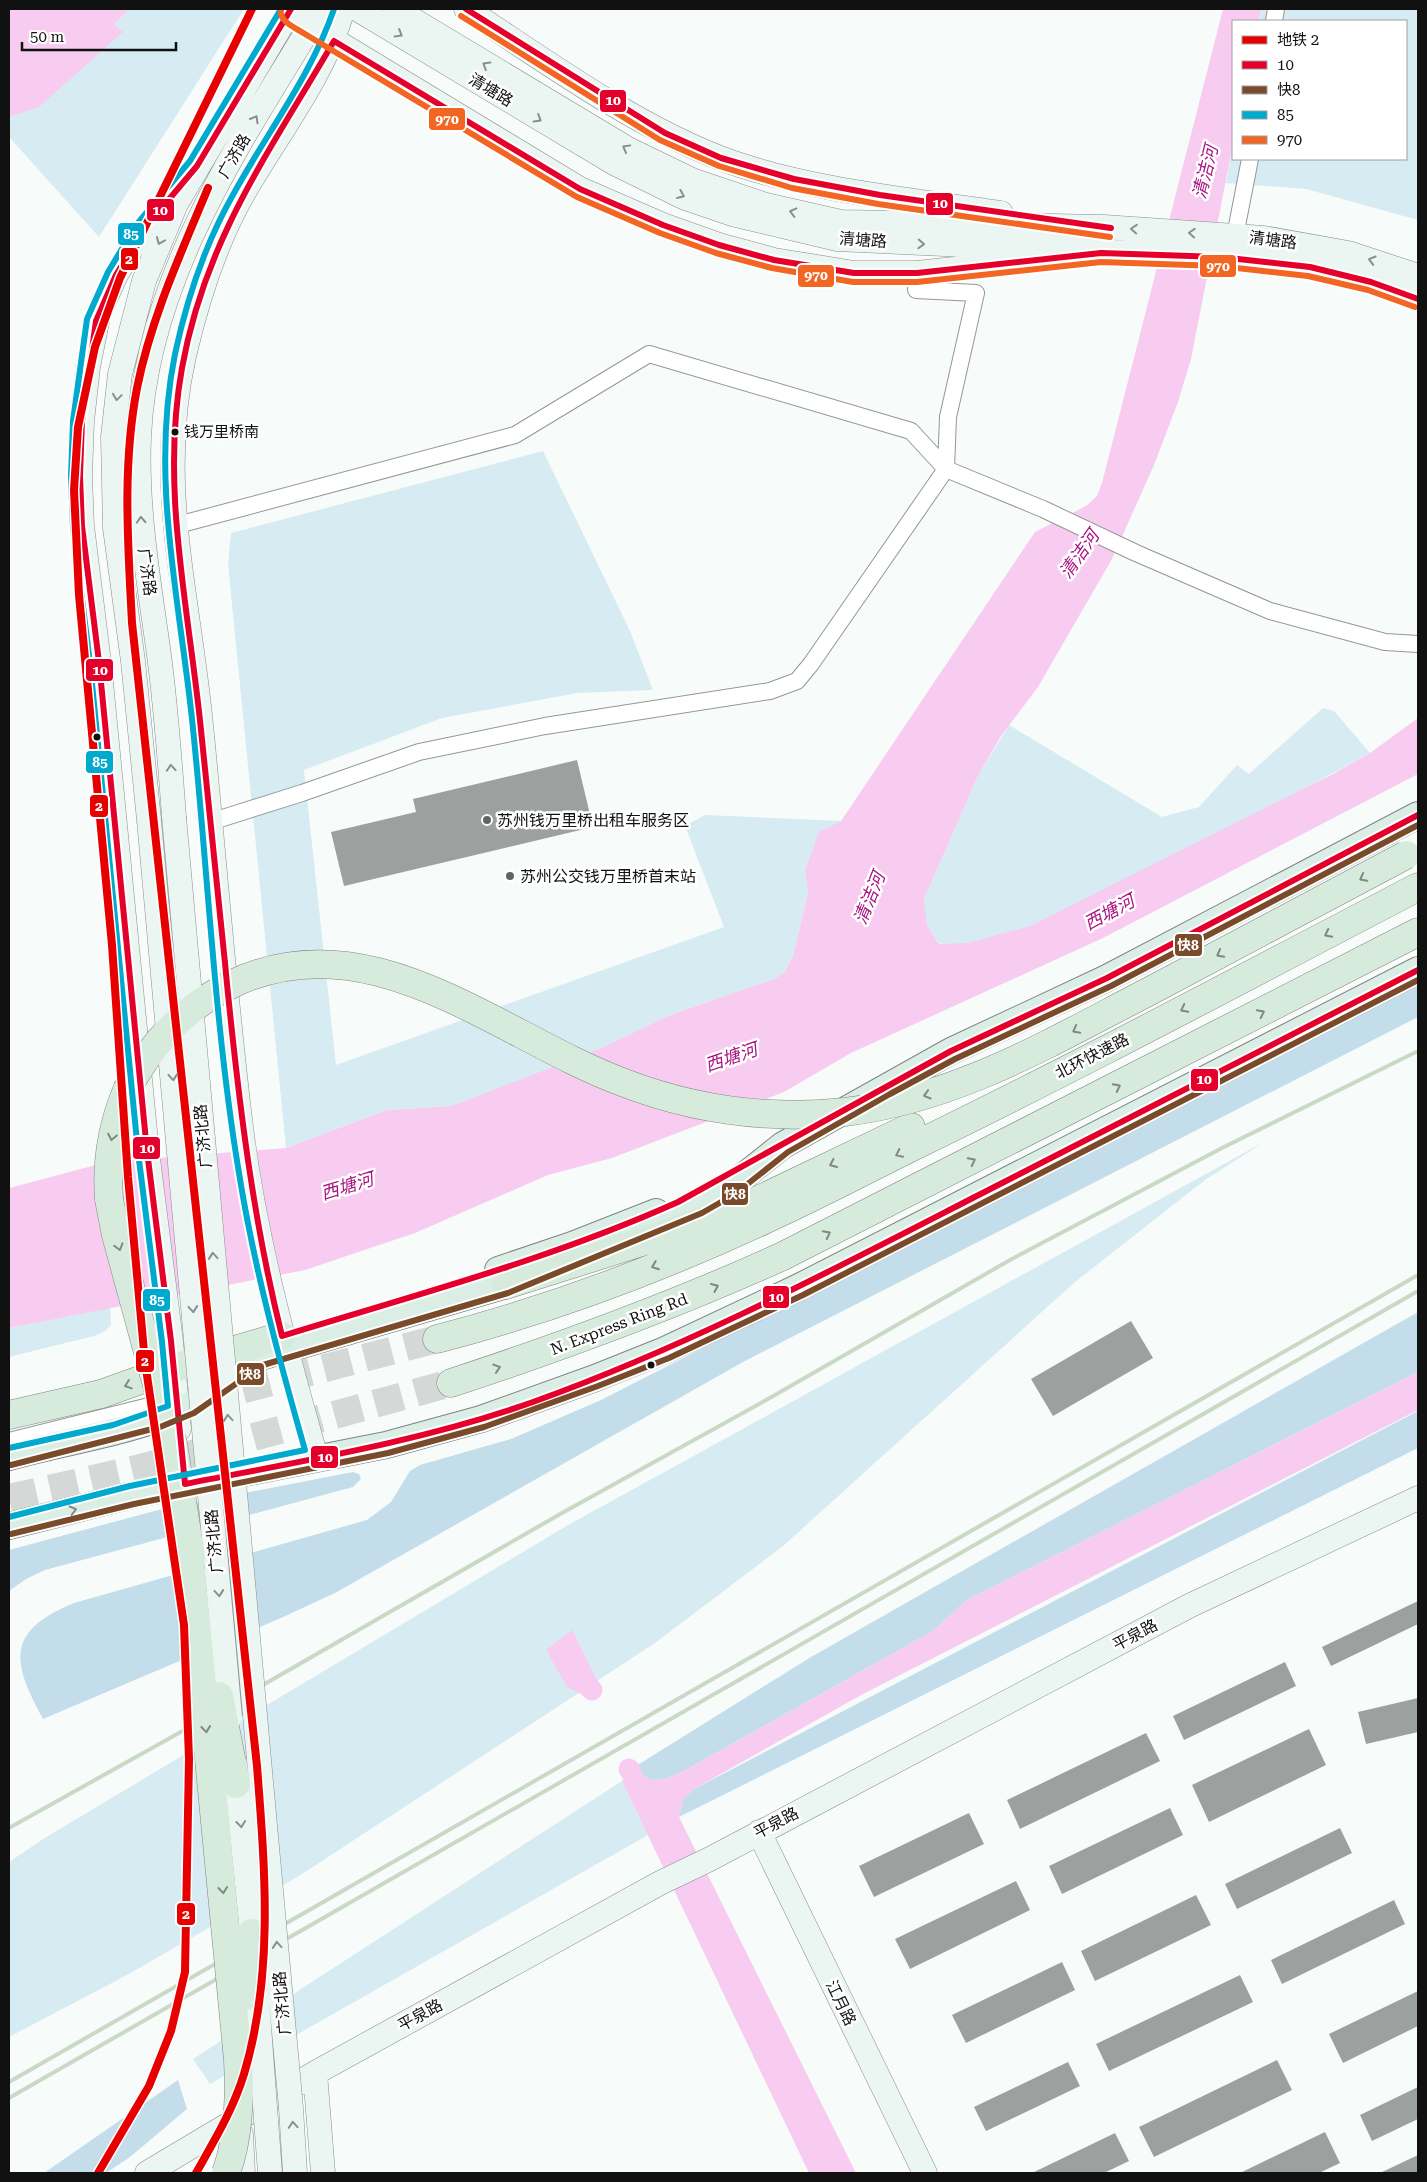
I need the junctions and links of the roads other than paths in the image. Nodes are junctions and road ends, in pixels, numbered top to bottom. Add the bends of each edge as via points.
1 (343, 9) edge
2 (357, 9) edge
3 (395, 9) edge
4 (466, 9) edge
5 (290, 11) edge
6 (316, 18) edge
7 (334, 41) junction
8 (1250, 160) edge
9 (197, 166) junction
10 (1104, 227) junction
11 (839, 231) junction
12 (1225, 243) junction
13 (1101, 253) junction
14 (917, 273) junction
15 (1418, 276) edge
16 (1418, 299) edge
17 (946, 469) junction
18 (174, 526) junction
19 (1418, 644) edge
20 (1418, 815) edge
21 (174, 817) joint
22 (149, 820) joint
23 (210, 822) junction
24 (1412, 852) edge
25 (1418, 887) edge
26 (1418, 932) edge
27 (1418, 970) edge
28 (1088, 1059) junction
29 (783, 1145) junction
30 (506, 1285) junction
31 (437, 1339) tunnel mouth
32 (284, 1343) junction
33 (174, 1368) junction
34 (451, 1383) tunnel mouth
35 (177, 1405) junction
36 (9, 1415) edge
37 (9, 1441) edge
38 (9, 1457) edge
39 (316, 1457) junction
40 (185, 1484) junction
41 (1418, 1498) edge
42 (9, 1526) edge
43 (188, 1541) junction
44 (236, 1784) junction
45 (759, 1832) junction
46 (252, 1932) junction
47 (238, 2060) junction
48 (315, 2073) junction
49 (239, 2118) junction
50 (147, 2173) edge
51 (226, 2173) edge
52 (242, 2173) edge
53 (270, 2173) edge
54 (295, 2173) edge
55 (322, 2173) edge
56 (925, 2173) edge

1 - 7 main road, 广济路
2 -> 11 main road, 清塘路 via 642,178 732,214
11 -> 3 main road, 清塘路 via 669,171 571,117
4 - 10 main road via 665,133 721,158 785,177 880,195
5 - 6 main road
5 - 9 main road, 广济路
6 - 7 main road
21 -> 6 main road, 广济路 via 164,696 141,526 139,438 146,378 161,314 183,252 220,178
7 - 14 main road via 580,189 654,222 719,245 813,268 854,273
7 - 18 main road, 广济路 via 236,207 199,300 184,358 174,417 171,457
8 - 12 street
9 -> 22 main road, 广济路 via 159,242 138,300 120,374 113,437 115,528 133,660
9 - 33 main road, 广济路 via 144,229 108,291 94,333 82,421 80,476 82,526 99,662 147,1151
10 - 11 main road, 清塘路
12 -> 10 main road, 清塘路 via 1163,231
11 -> 13 main road, 清塘路
12 - 13 main road, 清塘路 via 1158,255
15 -> 12 main road, 清塘路 via 1321,247
12 - 16 main road, 清塘路 via 1277,261 1371,282
13 - 14 main road
14 - 17 street via 916,290 976,293 948,417
17 - 18 street via 911,431 648,354 515,435
17 - 19 street via 1270,611 1385,642
17 - 23 street via 797,681 770,691 545,726 419,752
18 - 23 main road, 广济路 via 194,664
20 - 29 main road via 1107,978 951,1051
54 -> 21 main road, 广济北路, bridge via 276,1930
22 -> 44 main road, 广济北路, bridge
23 - 32 main road, 广济路 via 242,1129 271,1294
24 -> 43 highway, bridge via 1044,1046 992,1070 921,1097 850,1111 757,1114 670,1099 595,1072 444,996 366,968 318,963 289,966 246,978 219,990 182,1017 143,1062 121,1104 108,1163 114,1226 170,1430
25 -> 28 highway, 北环快速路
34 -> 26 highway, N. Express Ring Rd via 615,1327 783,1256
27 - 39 main road via 799,1287 665,1350 481,1419 386,1445
28 -> 30 highway via 926,1120 754,1202
28 -> 31 highway via 773,1216 685,1255 519,1316
29 - 30 main road via 730,1187 699,1205
29 - 32 main road via 678,1202 630,1223
30 - 32 main road
32 - 33 highway
32 - 35 main road via 248,1364 220,1386
32 - 39 main road, 广济路
33 - 35 main road, 广济路
33 -> 36 highway via 101,1394
35 - 37 street
35 - 38 main road via 115,1433
35 - 40 main road, 广济路
39 - 40 main road
42 -> 40 main road
41 - 45 main road, 平泉路 via 1189,1606
43 - 44 highway, bridge
43 -> 47 highway, bridge
44 -> 46 main road, 广济北路, bridge
45 - 48 main road, 平泉路
45 - 56 main road, 江月路
46 - 47 highway, bridge
46 - 53 main road, 广济北路, bridge
47 - 51 highway, bridge via 237,2123
48 - 49 main road, 平泉路
48 - 55 main road
49 - 50 main road, 平泉路
49 - 52 main road

